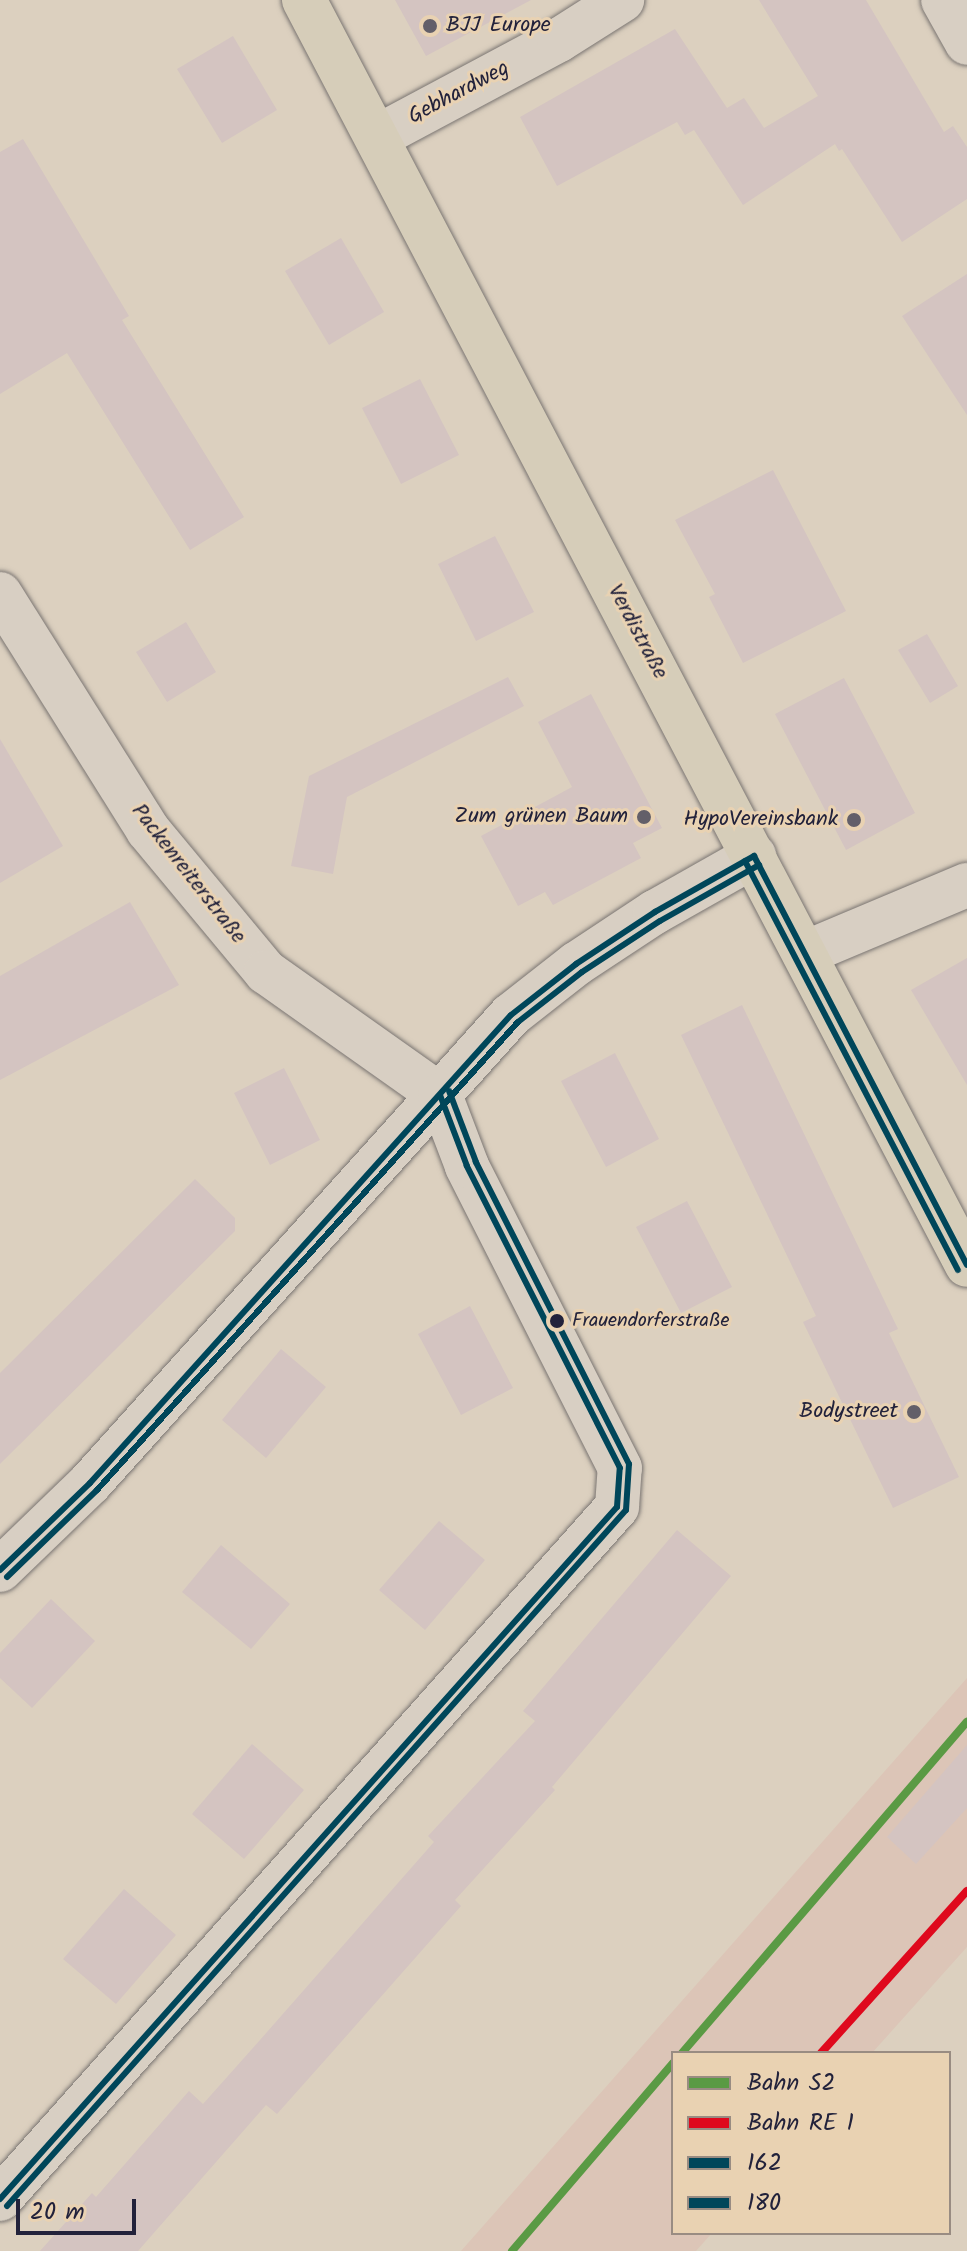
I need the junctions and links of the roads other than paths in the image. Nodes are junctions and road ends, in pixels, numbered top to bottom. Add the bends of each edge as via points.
1 (304, 0) edge
2 (622, 0) edge
3 (943, 0) edge
4 (967, 43) edge
5 (377, 137) junction
6 (0, 594) edge
7 (754, 856) junction
8 (967, 885) edge
9 (805, 953) junction
10 (440, 1095) junction
11 (967, 1265) edge
12 (0, 1570) edge
13 (0, 2199) edge

1 - 5 main road, Verdistraße
2 - 5 street, Gebhardweg via 559,40
3 - 4 street
5 - 7 main road, Verdistraße
6 - 10 street, Packenreiterstraße via 148,830 266,972
7 - 9 main road, Verdistraße
7 - 10 street via 576,964 511,1015
8 - 9 street
9 - 11 main road, Verdistraße
10 - 12 street via 90,1483
10 - 13 street via 467,1166 620,1468 617,1507

